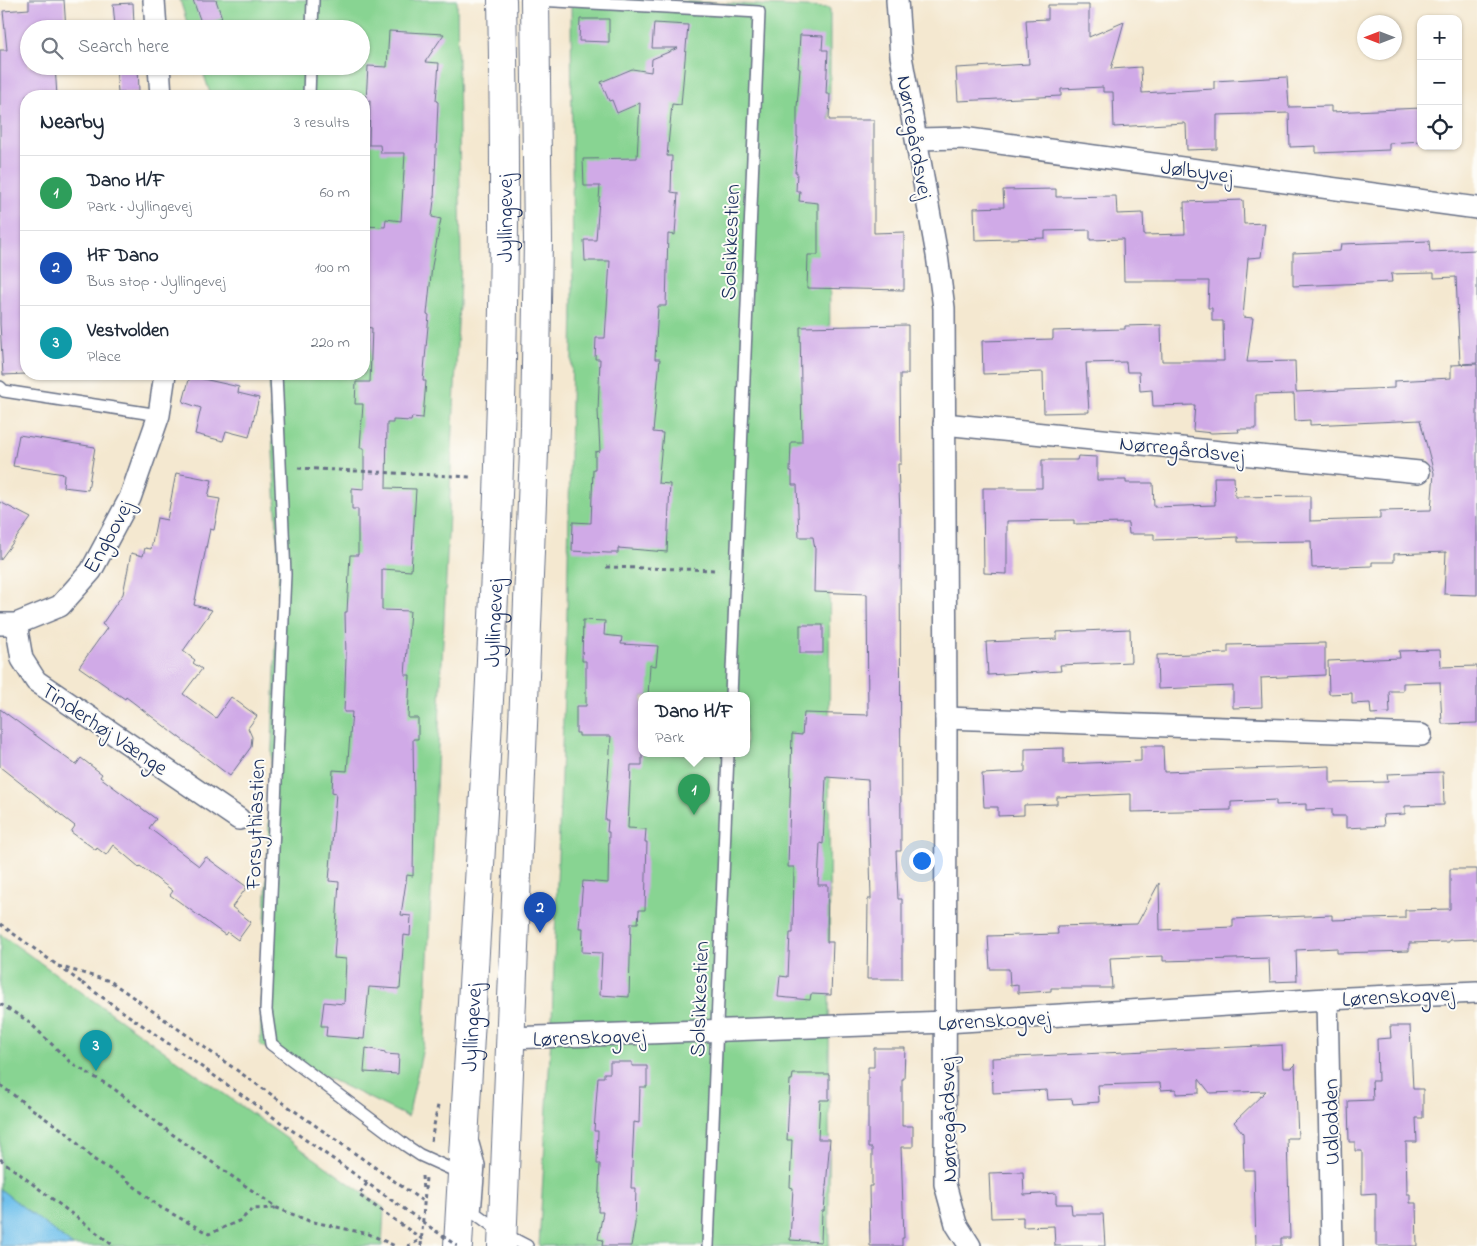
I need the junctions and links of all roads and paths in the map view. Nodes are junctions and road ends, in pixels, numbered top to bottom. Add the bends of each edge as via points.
1 (154, 0) edge
2 (313, 0) edge
3 (502, 0) edge
4 (536, 0) edge
5 (897, 0) edge
6 (155, 20) edge
7 (312, 20) edge
8 (160, 75) edge
9 (310, 75) edge
10 (161, 90) edge
11 (309, 90) edge
12 (917, 139) junction
13 (1477, 208) edge
14 (164, 380) edge
15 (276, 380) edge
16 (0, 388) edge
17 (159, 415) junction
18 (944, 424) junction
19 (280, 467) junction
20 (1419, 472) dead end
21 (498, 479) junction
22 (606, 566) dead end
23 (736, 570) junction
24 (8, 624) edge
25 (730, 692) edge
26 (946, 718) junction
27 (1421, 735) dead end
28 (728, 757) edge
29 (239, 819) dead end
30 (0, 924) edge
31 (58, 966) junction
32 (1477, 992) edge
33 (1327, 998) junction
34 (0, 1004) edge
35 (946, 1022) junction
36 (717, 1031) junction
37 (510, 1038) junction
38 (0, 1085) edge
39 (465, 1114) junction
40 (0, 1159) edge
41 (462, 1174) junction
42 (367, 1183) junction
43 (277, 1208) junction
44 (422, 1239) junction
45 (502, 1240) edge
46 (114, 1246) edge
47 (395, 1246) edge
48 (408, 1246) edge
49 (421, 1246) edge
50 (458, 1246) edge
51 (527, 1246) edge
52 (708, 1246) edge
53 (970, 1246) edge
54 (1332, 1246) edge

1 - 6 street
2 - 7 lane
3 - 21 street, Jyllingevej via 503,306
4 - 23 lane, Solsikkestien via 759,12
4 - 37 street, Jyllingevej via 538,240 535,427
5 - 12 street, Nørregårdsvej via 901,56
8 - 10 street
9 - 11 lane
12 - 13 street, Jølbyvej via 962,138
12 - 18 street, Nørregårdsvej via 944,308
14 - 17 street, Engbovej
15 - 19 lane, Forsythiastien
16 - 17 lane
17 - 24 street, Engbovej via 130,498 91,571 60,606
18 - 20 street, Nørregårdsvej
18 - 26 street, Nørregårdsvej
19 - 21 path
19 - 41 lane, Forsythiastien via 285,574 266,1010 271,1044 405,1145
21 - 39 street, Jyllingevej
22 - 23 path
23 - 25 lane, Solsikkestien
24 - 29 street, Tinderhøj Vænge via 22,659 36,681
26 - 27 street
26 - 35 street, Nørregårdsvej
28 - 36 lane, Solsikkestien
30 - 31 path
31 - 42 path, bridge
31 - 44 path via 110,981 424,1202
32 - 33 street, Lørenskogvej
33 - 35 street, Lørenskogvej
33 - 54 street, Udlodden
34 - 43 path via 28,1021 72,1063 113,1088
35 - 36 street, Lørenskogvej
35 - 53 street, Nørregårdsvej via 945,1184 956,1224
36 - 37 street, Lørenskogvej
36 - 52 lane, Solsikkestien
37 - 45 street, Jyllingevej
38 - 43 path via 66,1132 93,1159 123,1177 158,1206 209,1234 241,1220 252,1209
39 - 41 street, Jyllingevej
39 - 45 lane via 479,1165 475,1213
40 - 46 path
41 - 50 street, Jyllingevej
42 - 44 path via 359,1196
42 - 50 path, bridge
43 - 47 path via 309,1220 368,1234
44 - 48 path
44 - 49 path
45 - 51 lane

